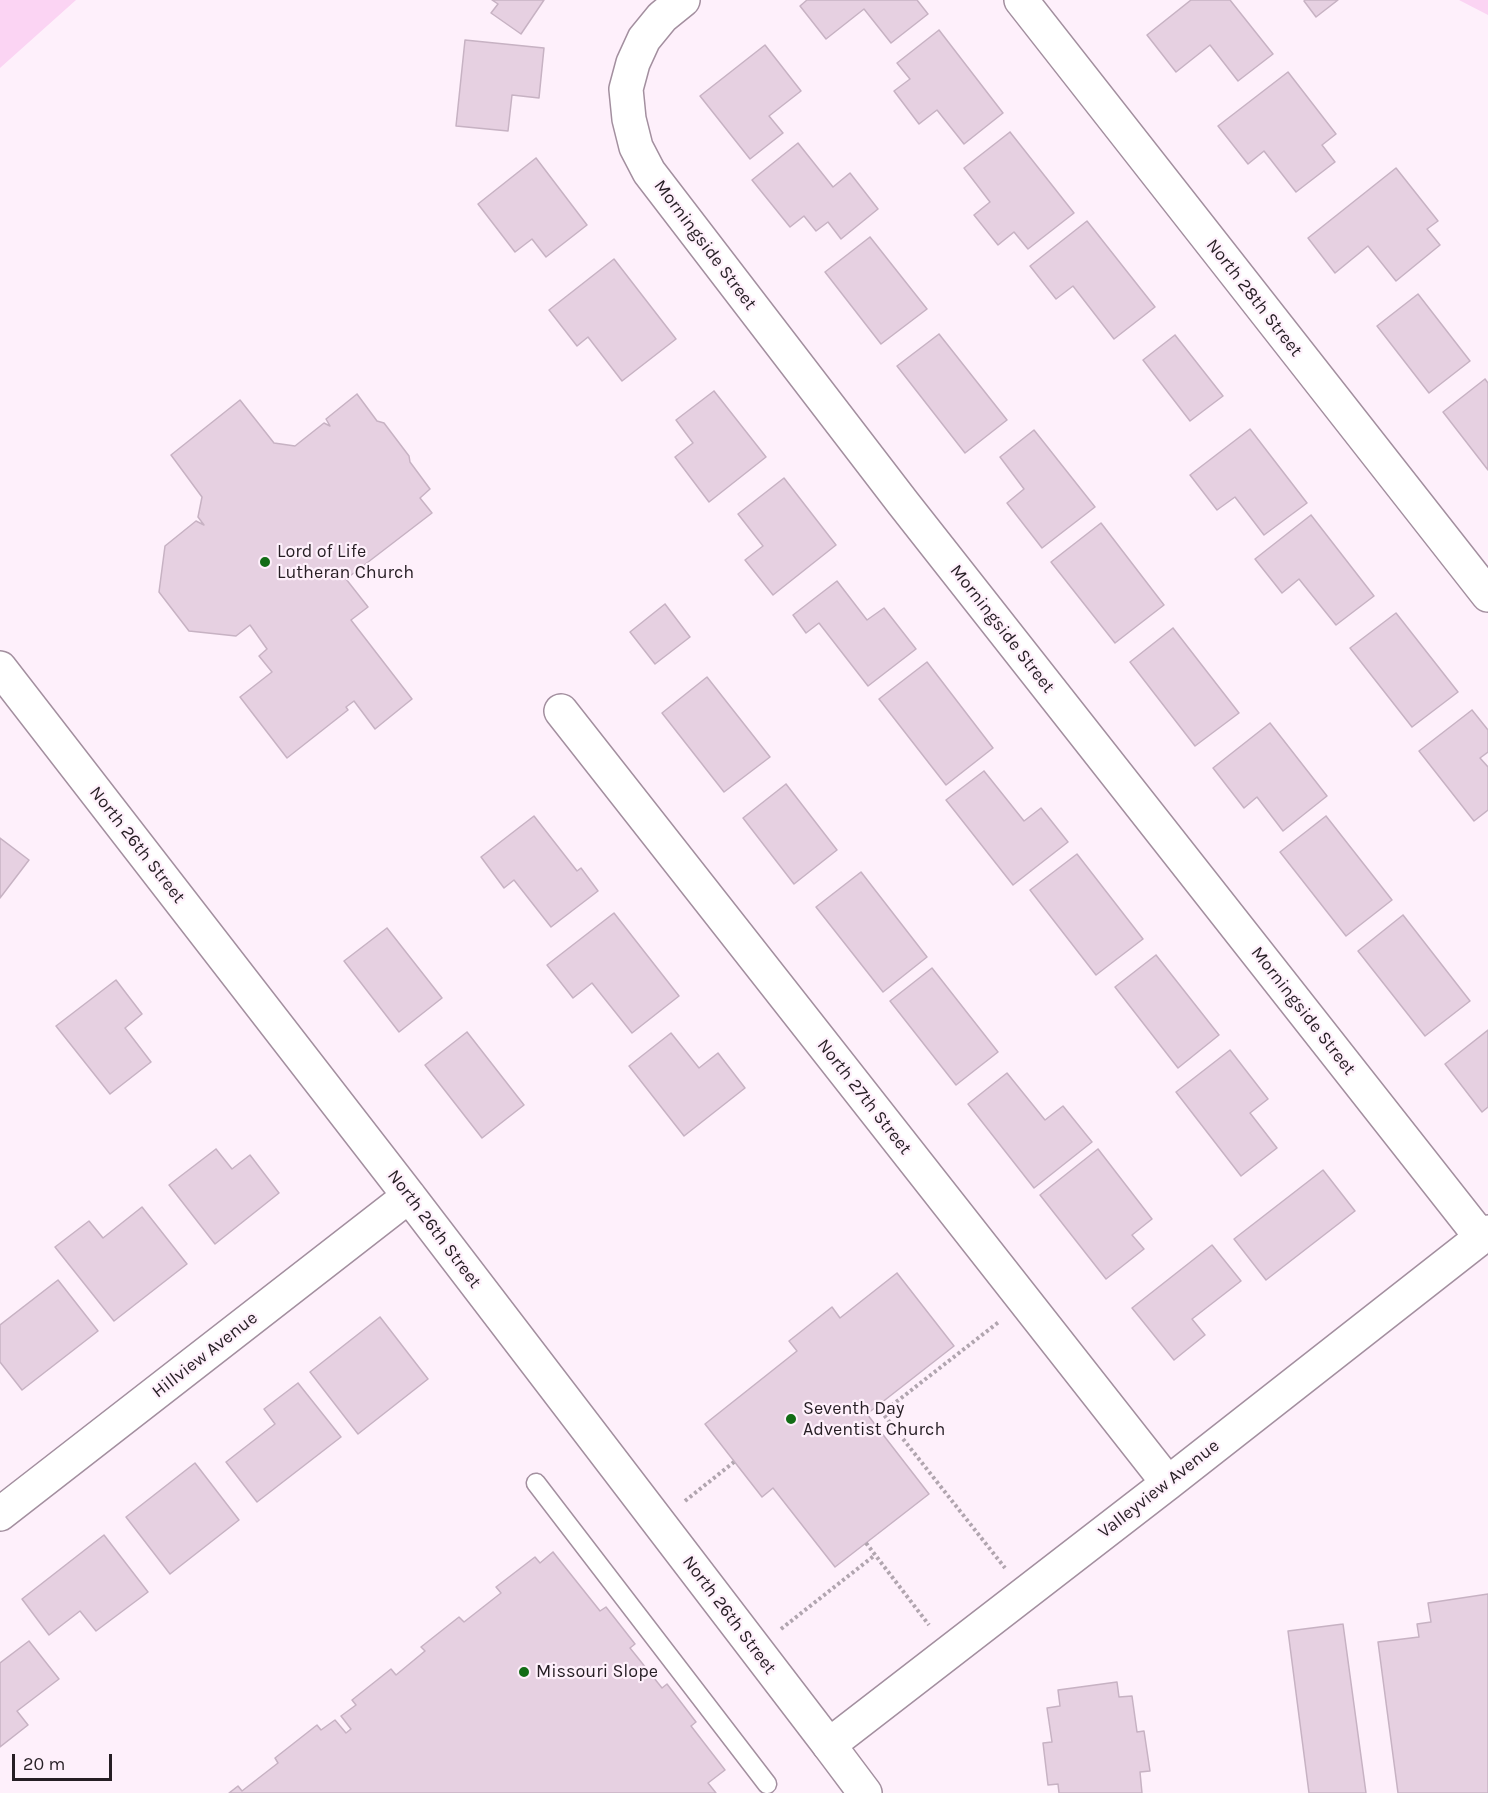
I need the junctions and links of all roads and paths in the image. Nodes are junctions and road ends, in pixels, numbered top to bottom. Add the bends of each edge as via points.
1 (683, 0) edge
2 (1021, 0) edge
3 (1488, 595) edge
4 (0, 668) edge
5 (561, 711) dead end
6 (409, 1196) junction
7 (1485, 1234) edge
8 (1025, 1302) junction
9 (877, 1406) dead end
10 (882, 1413) junction
11 (734, 1462) dead end
12 (536, 1483) dead end
13 (1168, 1483) junction
14 (0, 1514) edge
15 (658, 1522) junction
16 (866, 1543) dead end
17 (875, 1555) junction
18 (1024, 1594) junction
19 (755, 1649) junction
20 (950, 1652) junction
21 (829, 1745) junction
22 (766, 1784) dead end
23 (866, 1793) edge

1 - 7 street, Morningside Street via 662,16 644,39 626,89 628,119 649,172 903,503
2 - 3 street, North 28th Street
4 - 6 street, North 26th Street
5 - 8 street, North 27th Street
6 - 14 street, Hillview Avenue
6 - 15 street, North 26th Street
7 - 13 street, Valleyview Avenue
8 - 10 path
8 - 13 street, North 27th Street
9 - 10 path
10 - 18 path
11 - 15 path
12 - 22 lane
13 - 18 street, Valleyview Avenue
15 - 19 street, North 26th Street
16 - 17 path
17 - 19 path
17 - 20 path
18 - 20 street, Valleyview Avenue
19 - 21 street, North 26th Street
20 - 21 street, Valleyview Avenue
21 - 23 street, North 26th Street

